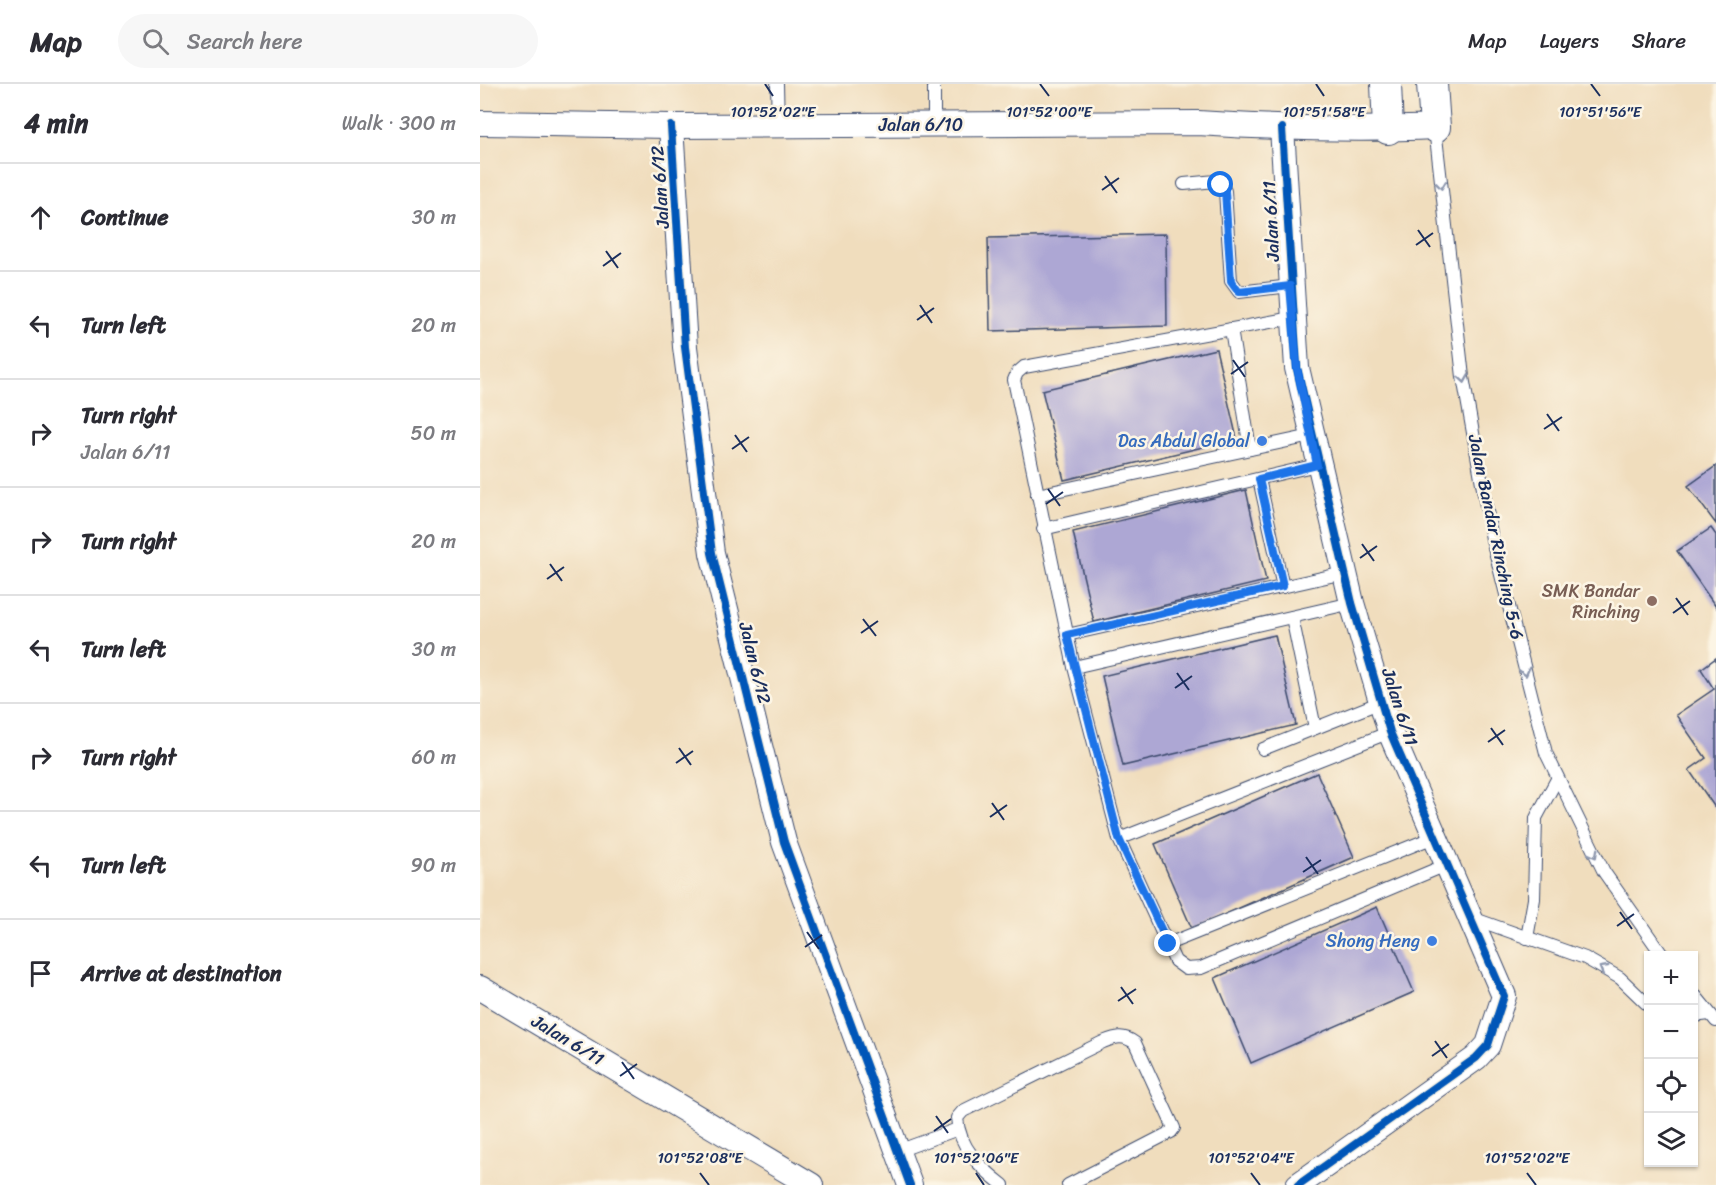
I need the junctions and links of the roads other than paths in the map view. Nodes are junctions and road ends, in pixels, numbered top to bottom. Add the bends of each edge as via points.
1 (777, 84) edge
2 (934, 84) edge
3 (1386, 84) edge
4 (1432, 84) edge
5 (480, 123) edge
6 (778, 125) junction
7 (934, 125) junction
8 (671, 126) junction
9 (1435, 127) junction
10 (1282, 128) junction
11 (1388, 129) junction
12 (1184, 184) dead end
13 (1290, 286) junction
14 (1292, 318) junction
15 (1231, 329) junction
16 (1311, 436) junction
17 (1250, 449) junction
18 (1317, 465) junction
19 (1259, 479) junction
20 (1037, 495) junction
21 (1043, 529) junction
22 (1344, 573) junction
23 (1283, 586) junction
24 (1352, 603) junction
25 (1292, 617) junction
26 (1067, 635) junction
27 (1074, 667) junction
28 (1381, 702) junction
29 (1315, 728) junction
30 (1390, 732) junction
31 (1263, 749) dead end
32 (1557, 779) junction
33 (1434, 837) junction
34 (1119, 839) junction
35 (1446, 865) junction
36 (1472, 918) junction
37 (1527, 938) junction
38 (1168, 944) junction
39 (1659, 951) edge
40 (480, 987) edge
41 (1698, 999) edge
42 (1644, 1001) edge
43 (1712, 1018) edge
44 (958, 1129) junction
45 (898, 1151) junction
46 (811, 1185) edge
47 (910, 1185) edge
48 (1003, 1185) edge
49 (1068, 1185) edge
50 (1298, 1185) edge

1 - 6 lane
2 - 7 lane
3 - 11 street
4 - 9 street, Jalan Bandar Rinching 5-6
5 - 8 street, Jalan 6/10
6 - 7 street, Jalan 6/10
6 - 8 street, Jalan 6/10
7 - 10 street, Jalan 6/10 via 1197,123
8 - 45 street, Jalan 6/12 via 686,347 712,553 784,842
9 - 11 street, Jalan 6/10
9 -> 32 lane, Jalan Bandar Rinching 5-6 via 1463,377 1492,539 1546,753
10 - 11 street, Jalan 6/10
10 - 13 street, Jalan 6/11
12 - 13 lane via 1216,181 1225,191 1234,288 1239,292
13 - 14 street, Jalan 6/11
14 - 15 lane
14 - 16 street, Jalan 6/11 via 1297,368
15 - 17 lane
15 - 20 lane via 1024,367 1014,381
16 - 17 lane
16 - 18 street, Jalan 6/11
17 - 20 lane
18 - 19 lane
18 - 22 street, Jalan 6/11
19 - 21 lane
19 - 23 lane
20 - 21 lane
21 - 26 lane
22 - 23 lane
22 - 24 street, Jalan 6/11
23 - 26 lane
24 - 25 lane
24 - 28 street, Jalan 6/11
25 - 27 lane
25 - 29 lane
26 - 27 lane
27 - 34 lane
28 - 29 lane
28 - 30 street, Jalan 6/11
29 - 31 lane
30 - 33 street, Jalan 6/11
30 - 34 lane
32 - 37 lane via 1536,818 1534,899
32 -> 39 lane, Jalan Bandar Rinching 5-6 via 1604,872
33 - 35 street, Jalan 6/11
33 - 38 lane
34 - 38 lane
35 - 36 street, Jalan 6/11
35 - 38 lane via 1201,968 1186,969 1175,961
36 - 37 lane
36 - 50 street, Jalan 6/11 via 1504,996 1488,1045 1476,1058
42 -> 37 lane via 1620,978 1585,958
40 - 46 street, Jalan 6/11
41 - 43 lane
44 - 45 lane
44 - 48 lane via 975,1160
44 - 49 lane via 957,1118 972,1104 1103,1042 1127,1037 1135,1043 1174,1128
45 - 47 street, Jalan 6/12

